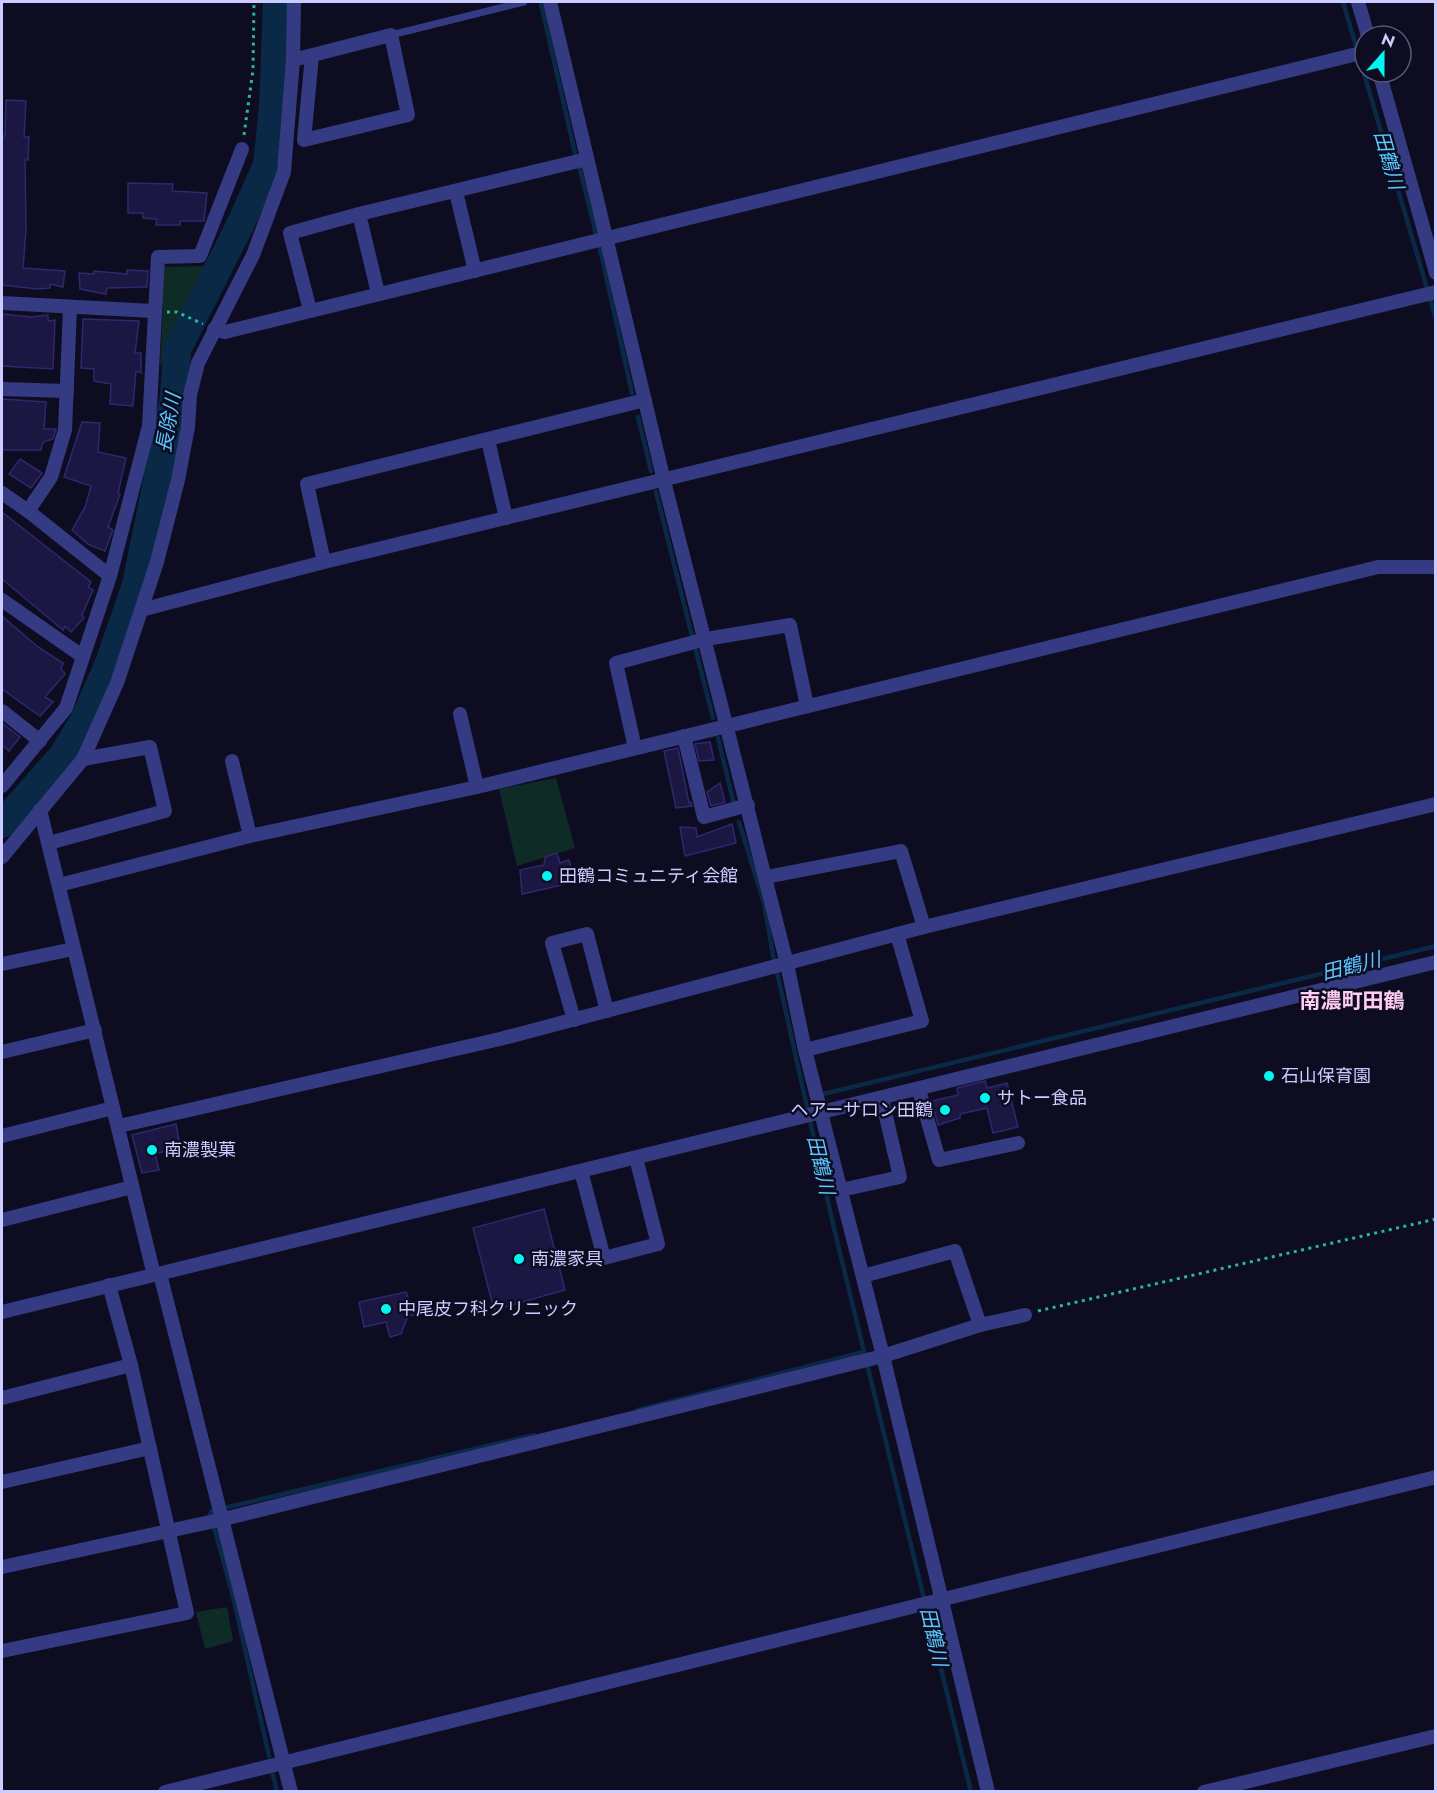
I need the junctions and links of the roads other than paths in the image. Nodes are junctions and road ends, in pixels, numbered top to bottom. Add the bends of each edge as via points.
1 (294, 2) edge
2 (524, 2) edge
3 (550, 2) edge
4 (1358, 2) edge
5 (1364, 24) edge
6 (391, 35) junction
7 (1353, 55) edge
8 (312, 56) junction
9 (293, 60) junction
10 (1381, 84) edge
11 (242, 149) road end
12 (587, 159) junction
13 (456, 192) junction
14 (359, 214) junction
15 (606, 239) junction
16 (475, 271) junction
17 (1436, 273) edge
18 (378, 292) junction
19 (1436, 292) edge
20 (2, 303) edge
21 (70, 308) junction
22 (310, 310) junction
23 (153, 311) junction
24 (211, 328) junction
25 (2, 388) edge
26 (67, 392) junction
27 (645, 400) junction
28 (488, 440) junction
29 (664, 481) junction
30 (2, 493) edge
31 (28, 511) junction
32 (506, 518) junction
33 (324, 562) junction
34 (1436, 567) edge
35 (110, 576) junction
36 (2, 600) edge
37 (141, 610) junction
38 (706, 639) junction
39 (82, 656) junction
40 (807, 706) junction
41 (2, 711) edge
42 (460, 714) dead end
43 (728, 726) junction
44 (684, 736) junction
45 (40, 741) junction
46 (634, 748) junction
47 (83, 759) junction
48 (232, 761) dead end
49 (2, 786) edge
50 (477, 787) junction
51 (1436, 804) edge
52 (748, 806) junction
53 (40, 810) junction
54 (250, 836) junction
55 (48, 843) junction
56 (2, 857) edge
57 (766, 877) junction
58 (60, 885) junction
59 (924, 927) junction
60 (897, 934) junction
61 (73, 949) junction
62 (1436, 962) edge
63 (2, 964) edge
64 (788, 964) junction
65 (607, 1011) junction
66 (574, 1020) junction
67 (95, 1030) junction
68 (805, 1050) junction
69 (2, 1052) edge
70 (919, 1090) junction
71 (882, 1099) junction
72 (113, 1108) junction
73 (820, 1112) junction
74 (119, 1126) junction
75 (2, 1136) edge
76 (1018, 1143) dead end
77 (636, 1158) junction
78 (581, 1171) junction
79 (132, 1187) junction
80 (841, 1190) junction
81 (2, 1220) edge
82 (157, 1274) junction
83 (863, 1276) junction
84 (109, 1285) junction
85 (2, 1312) edge
86 (1025, 1314) road end
87 (980, 1325) junction
88 (880, 1357) junction
89 (131, 1365) junction
90 (2, 1398) edge
91 (150, 1448) junction
92 (1436, 1477) edge
93 (2, 1482) edge
94 (224, 1519) junction
95 (168, 1529) junction
96 (2, 1567) edge
97 (938, 1599) junction
98 (2, 1651) edge
99 (1436, 1736) edge
100 (284, 1763) junction
101 (165, 1791) edge
102 (291, 1791) edge
103 (988, 1791) edge
104 (1204, 1791) edge

1 - 9 street
2 - 6 lane
3 - 12 street
4 - 5 street
6 - 8 street
6 - 8 street via 408,115 304,140
7 - 15 street
8 - 9 street
9 - 24 street via 284,172 253,255
10 - 17 street
11 - 23 street via 200,256 158,257
12 - 13 street
12 - 15 street
13 - 14 street
13 - 16 street
14 - 18 street
14 - 22 street via 290,233
15 - 16 street
15 - 27 street
16 - 18 street
18 - 22 street
19 - 29 street
20 - 21 street
21 - 23 street
21 - 26 street
22 - 24 street via 225,332
23 - 35 street via 149,426
24 - 37 street via 190,395 178,480
25 - 26 street
26 - 31 street via 65,430 51,477
27 - 28 street
27 - 29 street
28 - 32 street
28 - 33 street via 307,484
29 - 32 street
29 - 38 street
30 - 31 street
31 - 35 street
32 - 33 street
33 - 37 street
34 - 40 street via 1378,567
35 - 39 street
36 - 39 street
37 - 47 street via 113,694
38 - 40 street via 790,625
38 - 43 street
38 - 46 street via 616,663
39 - 45 street via 66,708
40 - 43 street
41 - 45 street
42 - 50 street
43 - 44 street
43 - 52 street
44 - 46 street
44 - 52 street via 704,817
45 - 49 street
46 - 50 street
47 - 53 street
47 - 55 street via 150,747 165,811
48 - 54 street
50 - 54 street
51 - 59 street
52 - 57 street
53 - 55 street
53 - 56 street
54 - 58 street
55 - 58 street
57 - 59 street via 901,851
57 - 64 street
58 - 61 street
59 - 60 street
60 - 64 street
60 - 68 street via 922,1021
61 - 63 street
61 - 67 street
62 - 70 street
64 - 65 street
64 - 68 street
65 - 66 street
65 - 66 street via 587,934 552,943
66 - 74 street
67 - 69 street
67 - 72 street
68 - 73 street
70 - 71 street
70 - 76 street via 939,1160
71 - 73 street
71 - 80 street via 900,1177
72 - 74 street
72 - 75 street
73 - 77 street
73 - 80 street
74 - 79 street
77 - 78 street
77 - 78 street via 658,1244 604,1258
78 - 82 street
79 - 81 street
79 - 82 street
80 - 83 street
82 - 84 street
82 - 94 street
83 - 87 street via 956,1251
83 - 88 street
84 - 85 street
84 - 89 street
86 - 87 street
87 - 88 street
88 - 94 street
88 - 97 street
89 - 90 street
89 - 91 street
91 - 93 street
91 - 95 street
92 - 97 street
94 - 95 street
94 - 100 street
95 - 96 street
95 - 98 street via 187,1613
97 - 100 street
97 - 103 street
99 - 104 street
100 - 101 street
100 - 102 street

